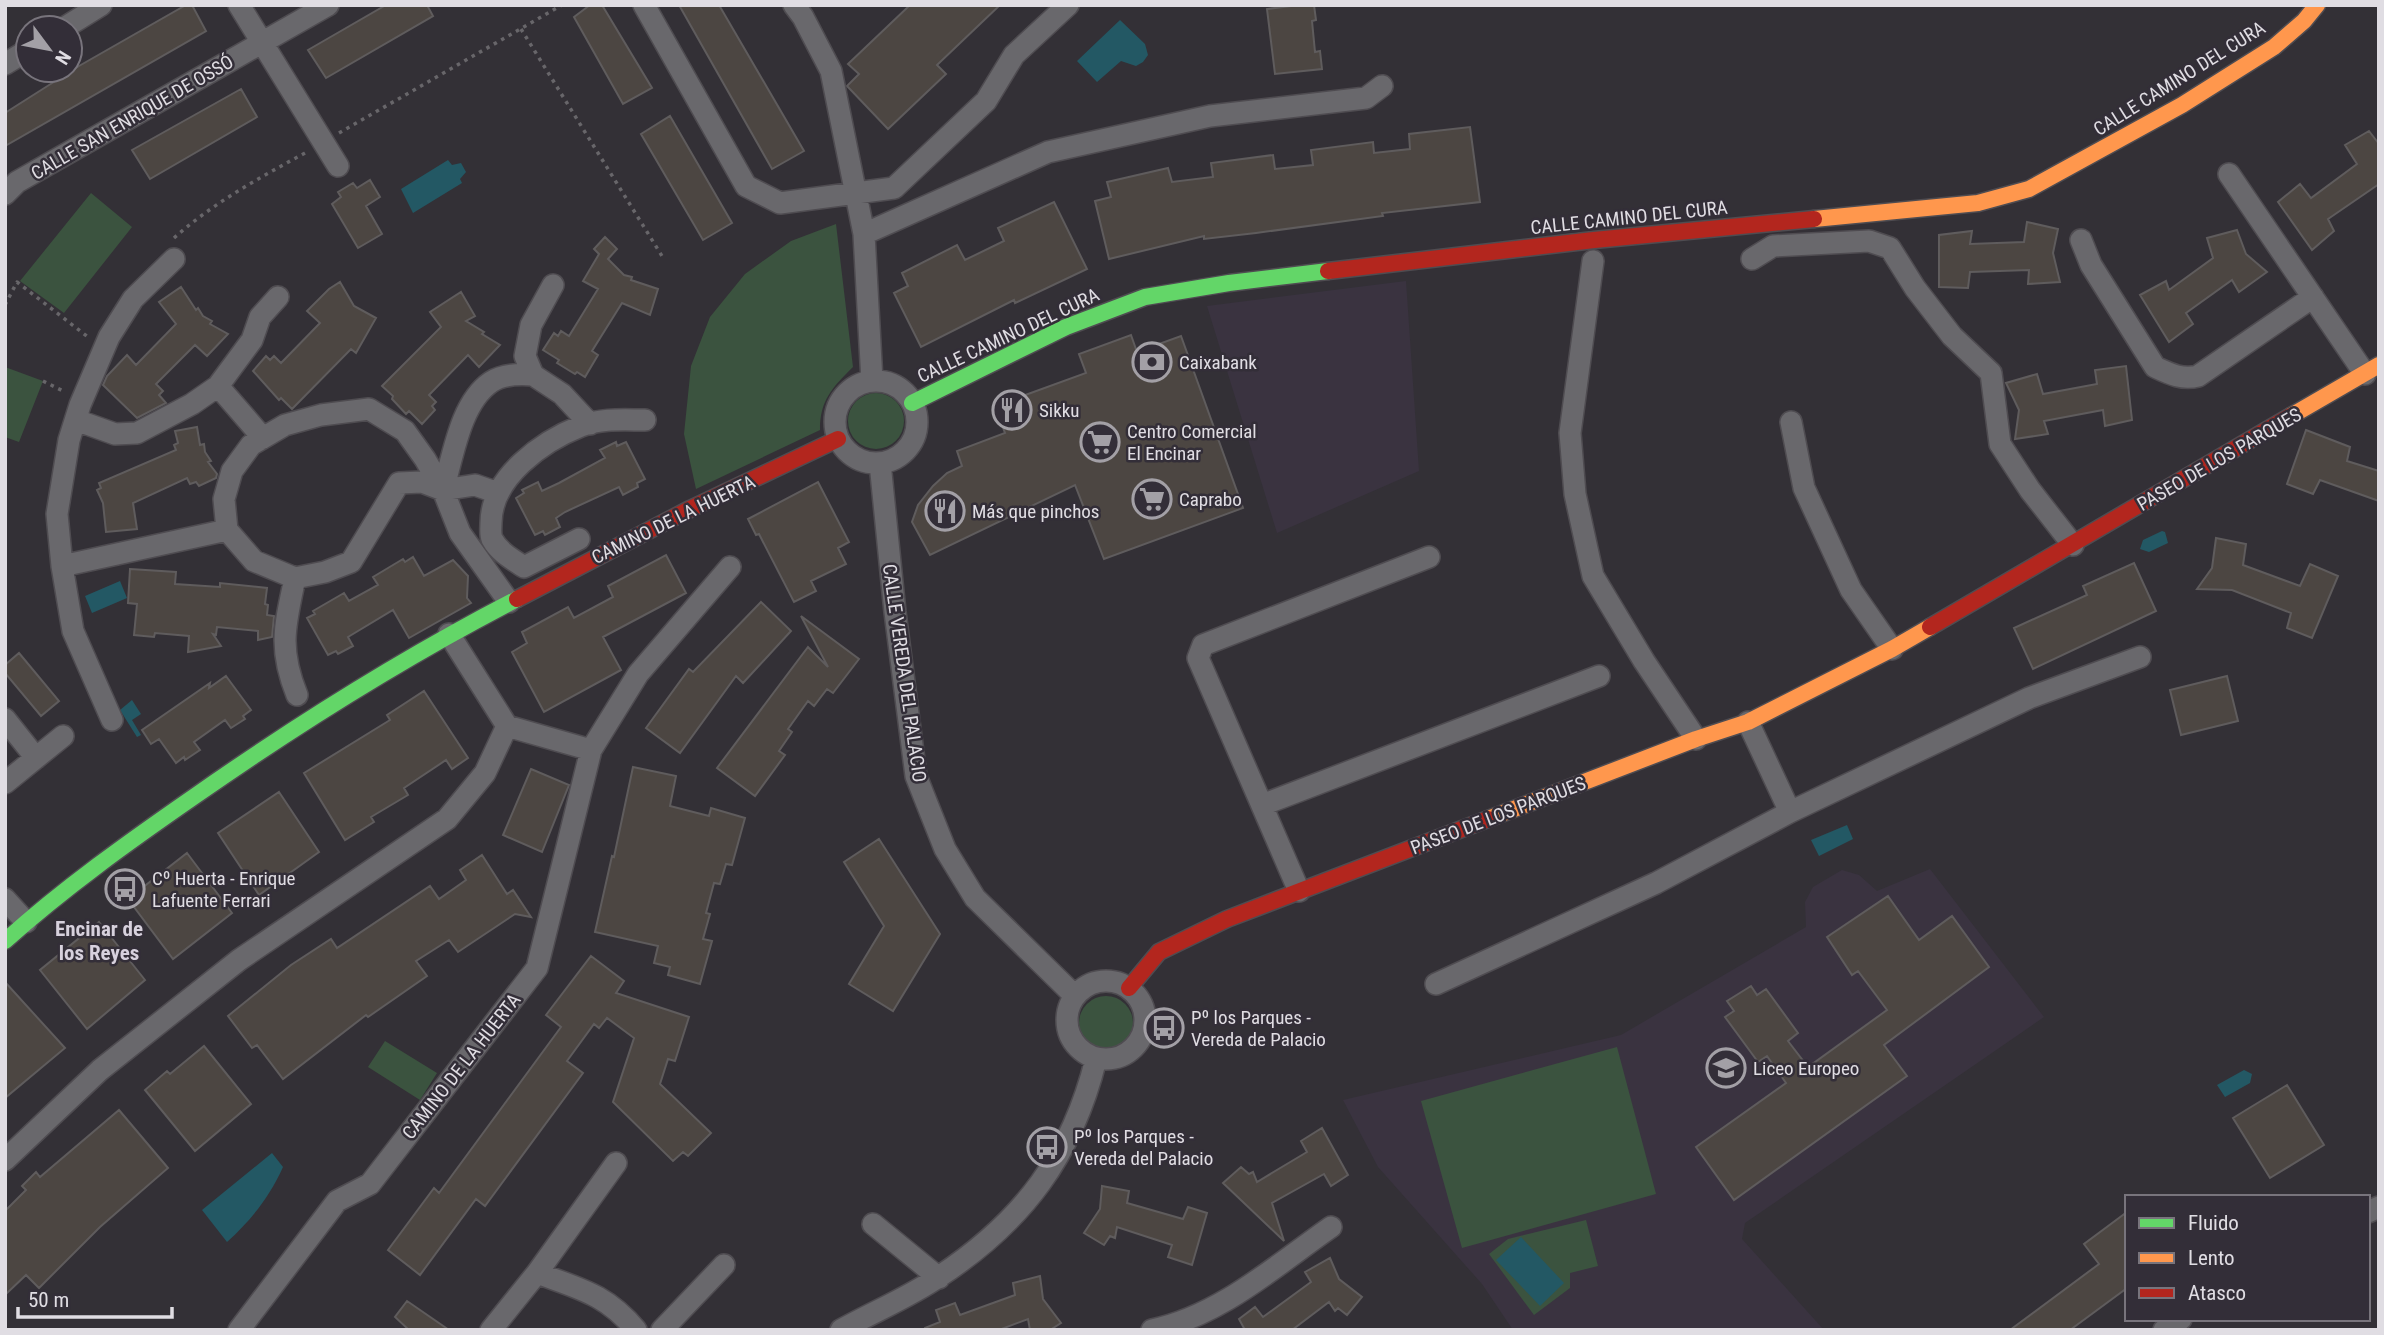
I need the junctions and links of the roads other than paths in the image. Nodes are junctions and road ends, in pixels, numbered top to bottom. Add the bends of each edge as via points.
1 (101, 5) edge
2 (239, 5) edge
3 (328, 5) edge
4 (644, 5) edge
5 (1068, 5) edge
6 (2317, 5) edge
7 (804, 9) edge
8 (84, 16) edge
9 (261, 44) junction
10 (1382, 86) dead end
11 (338, 166) dead end
12 (2229, 174) dead end
13 (5, 194) edge
14 (856, 194) junction
15 (864, 234) junction
16 (2081, 240) dead end
17 (173, 250) road end
18 (1752, 259) dead end
19 (1593, 261) dead end
20 (553, 285) dead end
21 (278, 296) dead end
22 (2313, 298) junction
23 (2372, 369) edge
24 (533, 374) junction
25 (872, 382) junction
26 (218, 386) junction
27 (912, 403) junction
28 (76, 420) junction
29 (645, 420) dead end
30 (1791, 422) dead end
31 (590, 424) junction
32 (263, 438) junction
33 (838, 439) junction
34 (880, 463) junction
35 (443, 490) junction
36 (498, 493) junction
37 (227, 530) junction
38 (579, 539) dead end
39 (2073, 545) junction
40 (1429, 557) dead end
41 (62, 566) junction
42 (730, 567) dead end
43 (295, 578) junction
44 (509, 602) junction
45 (449, 634) junction
46 (1892, 649) junction
47 (2140, 657) dead end
48 (1600, 676) dead end
49 (297, 695) dead end
50 (5, 719) edge
51 (112, 720) dead end
52 (1748, 722) junction
53 (507, 726) junction
54 (63, 736) dead end
55 (1696, 739) junction
56 (590, 750) junction
57 (36, 758) junction
58 (5, 783) edge
59 (1262, 805) junction
60 (1790, 812) junction
61 (1299, 891) junction
62 (5, 899) edge
63 (26, 922) junction
64 (5, 941) edge
65 (1436, 984) dead end
66 (1129, 988) junction
67 (1075, 996) junction
68 (1096, 1059) junction
69 (5, 1160) edge
70 (616, 1163) dead end
71 (873, 1224) dead end
72 (1331, 1227) dead end
73 (724, 1265) dead end
74 (537, 1273) junction
75 (939, 1278) junction
76 (239, 1330) edge
77 (491, 1330) edge
78 (636, 1330) edge
79 (662, 1330) edge
80 (841, 1330) edge
81 (1152, 1330) edge

1 - 8 street
2 - 9 street
3 - 9 street, CALLE SAN ENRIQUE DE OSSÓ
4 - 14 street via 746,186 780,203
5 - 14 street via 1014,55 986,101 894,188
6 - 27 street, CALLE CAMINO DEL CURA via 2274,47 2182,105 2029,189 1978,203 1594,240 1145,297 1066,327
7 - 14 street via 831,71
9 - 11 street
9 - 13 street, CALLE SAN ENRIQUE DE OSSÓ via 17,182
10 - 15 street via 1366,98 1210,116 1048,152
12 - 22 street, PASEO DE LOS PARQUES
14 - 15 street
15 - 25 street
16 - 22 street via 2091,265 2155,367 2172,376 2198,376
17 - 28 street via 108,337
18 - 39 street via 1773,246 1869,241 1889,248 1952,336 1991,373 2000,444
19 - 55 street via 1570,433 1575,494 1593,576
20 - 24 street via 531,325 525,356
21 - 26 street
22 - 23 street, PASEO DE LOS PARQUES
23 - 39 street, PASEO DE LOS PARQUES
24 - 31 street via 562,394
24 - 35 street via 492,381 477,395 456,434
25 - 27 street via 888,383
25 - 33 street via 845,395 837,409
26 - 28 street via 137,433 115,434
26 - 32 street
27 - 34 street via 915,434 895,458
28 - 41 street via 57,514
29 - 31 street, CAMINO DE LA HUERTA
30 - 46 street via 1804,488 1851,590
31 - 36 street, CAMINO DE LA HUERTA via 547,443 512,473
32 - 35 street via 297,421 369,409 405,432
32 - 37 street via 251,445 232,471 224,499
33 - 34 street via 848,453
33 - 44 street, CAMINO DE LA HUERTA
34 - 67 street, CALLE VEREDA DEL PALACIO via 916,776 945,849 975,898
35 - 36 street via 475,485
35 - 43 street via 422,482 399,483 351,562
35 - 44 street via 460,533
36 - 38 street, CAMINO DE LA HUERTA via 491,513 491,537 504,554 524,566
37 - 41 street
37 - 43 street via 254,561
39 - 46 street, PASEO DE LOS PARQUES
40 - 59 street via 1203,645 1198,657
41 - 51 street via 73,631
42 - 56 street, CAMINO DE LA HUERTA via 638,674
43 - 49 street via 284,628 287,670
44 - 45 street, CAMINO DE LA HUERTA
45 - 53 street
45 - 63 street, CAMINO DE LA HUERTA via 254,755
46 - 52 street, PASEO DE LOS PARQUES
47 - 60 street via 2029,698
48 - 59 street
50 - 57 street
52 - 55 street, PASEO DE LOS PARQUES
52 - 60 street
53 - 56 street
53 - 69 street via 485,773 447,819 240,960 100,1070
54 - 57 street
55 - 61 street, PASEO DE LOS PARQUES
56 - 76 street, CAMINO DE LA HUERTA via 537,968 369,1184 337,1201
57 - 58 street
59 - 61 street
60 - 65 street via 1656,883
61 - 66 street, PASEO DE LOS PARQUES via 1158,951
62 - 63 street
63 - 64 street, CAMINO DE LA HUERTA
66 - 67 street via 1119,982 1095,982
66 - 68 street via 1144,1010 1142,1037 1123,1056
67 - 68 street via 1069,1007 1069,1033 1084,1053
68 - 75 street via 1087,1097 1060,1154 1030,1199 995,1237
70 - 74 street
71 - 75 street
72 - 81 street via 1217,1306
73 - 79 street
74 - 77 street
74 - 78 street via 600,1297
75 - 80 street

